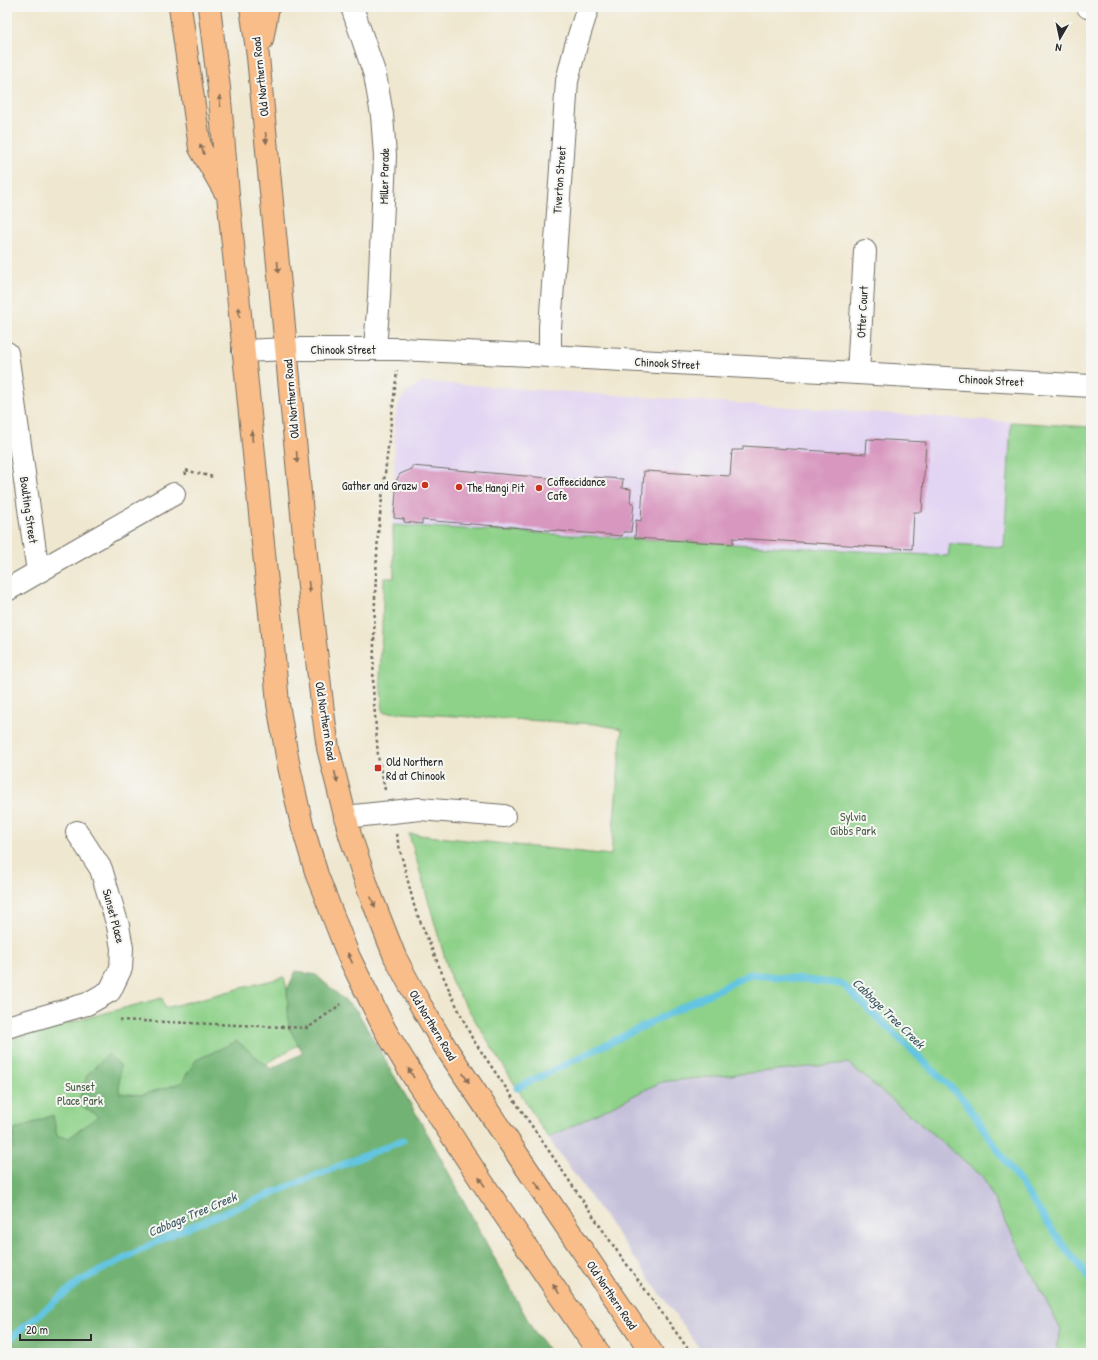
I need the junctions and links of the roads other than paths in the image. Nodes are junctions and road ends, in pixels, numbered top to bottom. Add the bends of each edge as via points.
1 (180, 7) edge
2 (210, 7) edge
3 (251, 7) edge
4 (268, 7) edge
5 (352, 7) edge
6 (588, 7) edge
7 (258, 57) junction
8 (228, 195) junction
9 (865, 251) dead end
10 (375, 348) junction
11 (287, 349) junction
12 (243, 351) junction
13 (7, 353) edge
14 (550, 356) junction
15 (858, 373) junction
16 (1091, 386) edge
17 (174, 494) dead end
18 (38, 572) junction
19 (7, 590) edge
20 (504, 816) dead end
21 (345, 817) junction
22 (77, 832) dead end
23 (7, 1027) edge
24 (599, 1353) edge
25 (652, 1353) edge

8 -> 1 highway via 200,148
8 -> 2 highway
3 - 7 highway, Old Northern Road
4 - 7 highway
5 - 10 street, Miller Parade via 375,75 382,115 385,156
6 - 14 street, Tiverton Street via 567,81
7 -> 11 highway, Old Northern Road
12 -> 8 highway
9 - 15 street, Otter Court
10 - 11 street, Chinook Street
10 - 14 street, Chinook Street
11 - 12 street, Chinook Street
11 -> 21 highway, Old Northern Road via 323,712 328,748
24 -> 12 highway via 480,1179 385,1030 349,957 317,875 301,821 278,704
13 - 18 street, Boulting Street
14 - 15 street, Chinook Street
15 - 16 street, Chinook Street
17 - 18 street
18 - 19 street
20 - 21 street via 420,809
21 -> 25 highway, Old Northern Road via 369,891 395,957 420,1006 514,1151
22 - 23 street, Sunset Place via 101,869 118,926 122,948 121,968 110,991 87,1004

